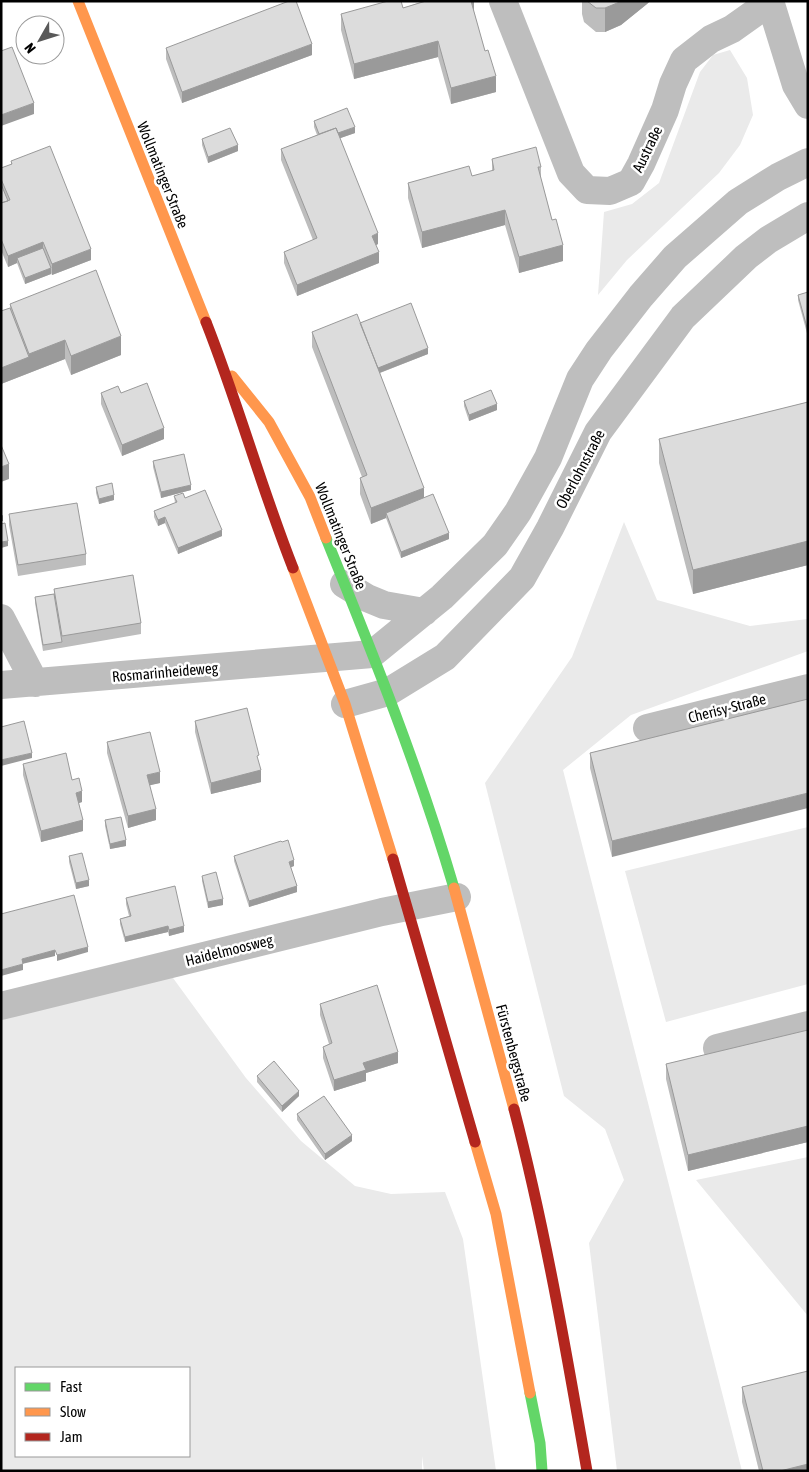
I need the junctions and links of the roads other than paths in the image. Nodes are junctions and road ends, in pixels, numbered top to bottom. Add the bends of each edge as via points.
1 (78, 1) edge
2 (503, 1) edge
3 (770, 2) edge
4 (808, 105) edge
5 (808, 162) edge
6 (808, 216) edge
7 (221, 361) junction
8 (344, 584) junction
9 (424, 612) junction
10 (1, 618) edge
11 (372, 654) junction
12 (328, 658) junction
13 (35, 683) junction
14 (1, 685) edge
15 (808, 688) edge
16 (388, 692) junction
17 (345, 704) junction
18 (646, 728) dead end
19 (457, 897) junction
20 (406, 907) junction
21 (1, 1006) edge
22 (808, 1025) edge
23 (717, 1048) dead end
24 (542, 1471) edge
25 (587, 1471) edge

1 - 7 main road, Wollmatinger Straße
2 - 3 street, Austraße via 571,173 587,190 610,191 631,182 684,60
3 - 4 street via 796,85
5 - 9 street via 738,202 676,257 641,296 598,350 580,379 548,458 518,512 495,545
6 - 16 street, Oberlohnstraße via 746,257 683,317 598,432 522,578 445,657
7 - 8 main road, Wollmatinger Straße via 269,422 301,480
7 - 12 main road, Wollmatinger Straße via 271,513
8 - 9 street via 384,605
8 - 11 main road, Wollmatinger Straße
9 - 11 street
10 - 13 street
11 - 12 street
11 - 16 main road, Fürstenbergstraße
12 - 13 street, Rosmarinheideweg
12 - 17 main road
13 - 14 street, Rosmarinheideweg
15 - 18 street, Cherisy-Straße
16 - 17 street, Oberlohnstraße
16 - 19 main road, Fürstenbergstraße via 417,770
17 - 20 main road
19 - 20 street, Haidelmoosweg
19 - 25 main road, Fürstenbergstraße via 529,1167
20 - 21 street, Haidelmoosweg
20 - 24 main road via 496,1214 540,1443
22 - 23 street

